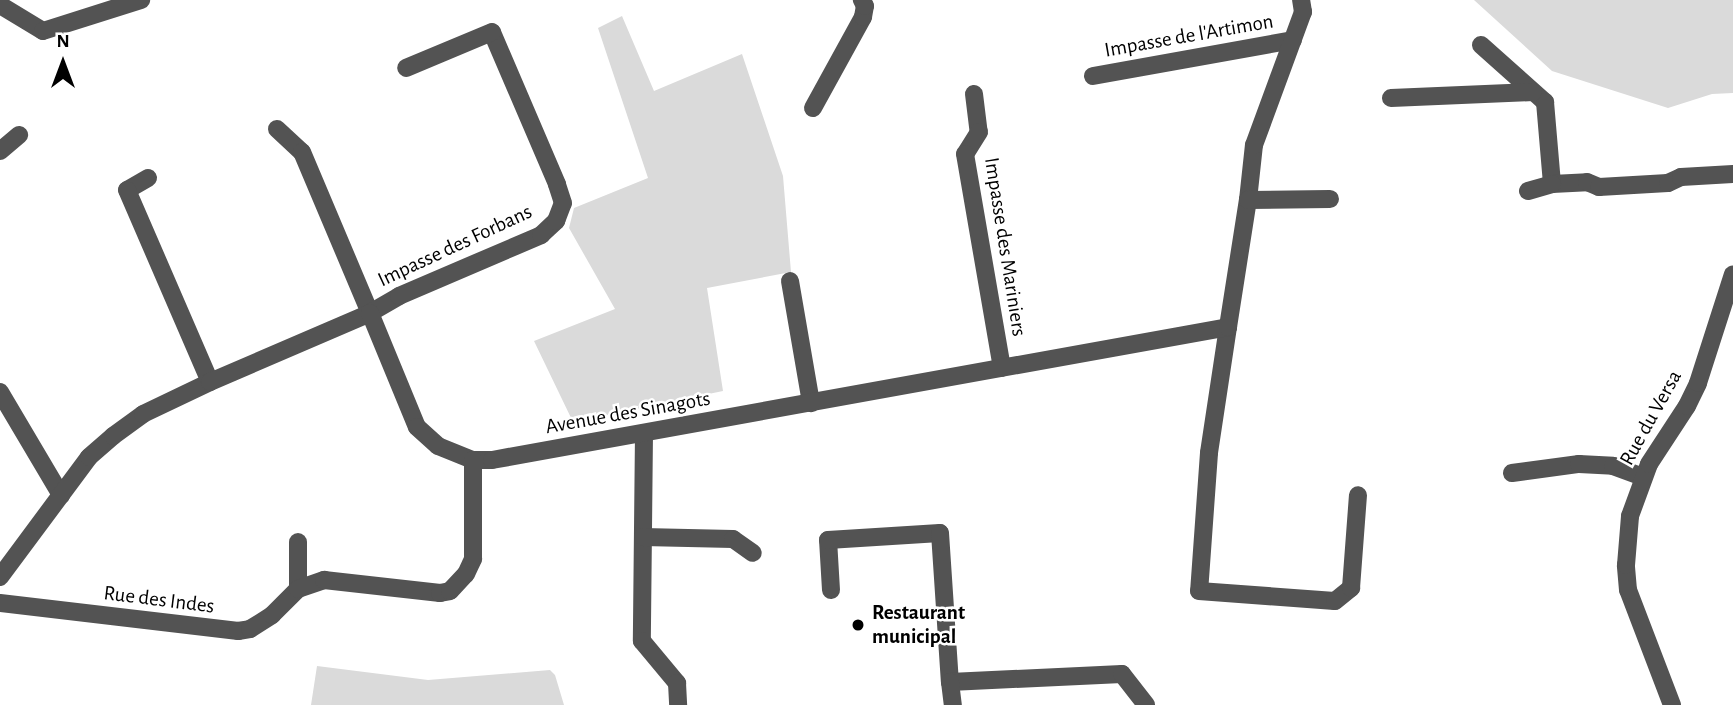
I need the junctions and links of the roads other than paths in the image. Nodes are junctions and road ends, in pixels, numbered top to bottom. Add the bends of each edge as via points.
1 (141, 0) edge
2 (862, 0) edge
3 (1301, 0) edge
4 (0, 5) edge
5 (1293, 40) junction
6 (1481, 45) dead end
7 (406, 68) dead end
8 (1093, 76) dead end
9 (1533, 92) junction
10 (974, 94) dead end
11 (1391, 98) dead end
12 (813, 108) dead end
13 (277, 129) dead end
14 (19, 135) dead end
15 (0, 151) edge
16 (1733, 174) edge
17 (149, 178) dead end
18 (1552, 184) junction
19 (1528, 191) dead end
20 (1330, 199) dead end
21 (1248, 200) junction
22 (1733, 274) edge
23 (790, 281) dead end
24 (370, 313) junction
25 (1228, 327) junction
26 (1002, 368) junction
27 (210, 382) junction
28 (0, 393) edge
29 (811, 403) junction
30 (644, 433) junction
31 (472, 460) junction
32 (1512, 473) dead end
33 (1643, 477) junction
34 (61, 495) junction
35 (1358, 495) dead end
36 (643, 537) junction
37 (298, 542) dead end
38 (753, 553) dead end
39 (0, 577) edge
40 (298, 589) junction
41 (831, 590) dead end
42 (0, 603) edge
43 (950, 682) junction
44 (678, 705) edge
45 (953, 705) edge
46 (1143, 705) edge
47 (1672, 705) edge

1 - 4 street via 43,31
2 - 12 street via 863,17
3 - 5 street via 1303,12
5 - 8 street, Impasse de l'Artimon
5 - 21 street via 1254,145
6 - 9 street
7 - 24 street, Impasse des Forbans via 492,32 563,203 556,221 541,235
9 - 11 street
9 - 18 street via 1545,102 1548,112
10 - 26 street, Impasse des Mariniers via 979,132 965,154
13 - 24 street, Avenue des Sinagots via 302,152
14 - 15 street
16 - 18 street via 1681,177 1668,183
17 - 27 street via 127,190
18 - 19 street
20 - 21 street
21 - 25 street
22 - 33 street, Rue du Versa via 1693,394
23 - 29 street
24 - 27 street
24 - 31 street, Avenue des Sinagots via 417,427 438,446
25 - 26 street, Avenue des Sinagots
25 - 35 street via 1209,453 1199,591 1335,601 1351,588
26 - 29 street, Avenue des Sinagots
27 - 34 street via 143,414 113,436 89,457
28 - 34 street
29 - 30 street, Avenue des Sinagots
30 - 31 street, Avenue des Sinagots
30 - 36 street
31 - 40 street via 472,559 466,575 450,591 324,580
32 - 33 street via 1579,464 1613,466
33 - 47 street, Rue du Versa via 1630,516 1628,590
34 - 39 street
36 - 38 street via 733,539
36 - 44 street via 642,641 677,683
37 - 40 street
40 - 42 street, Rue des Indes via 272,615 238,631
41 - 43 street via 828,540 940,533
43 - 45 street
43 - 46 street via 1122,674

